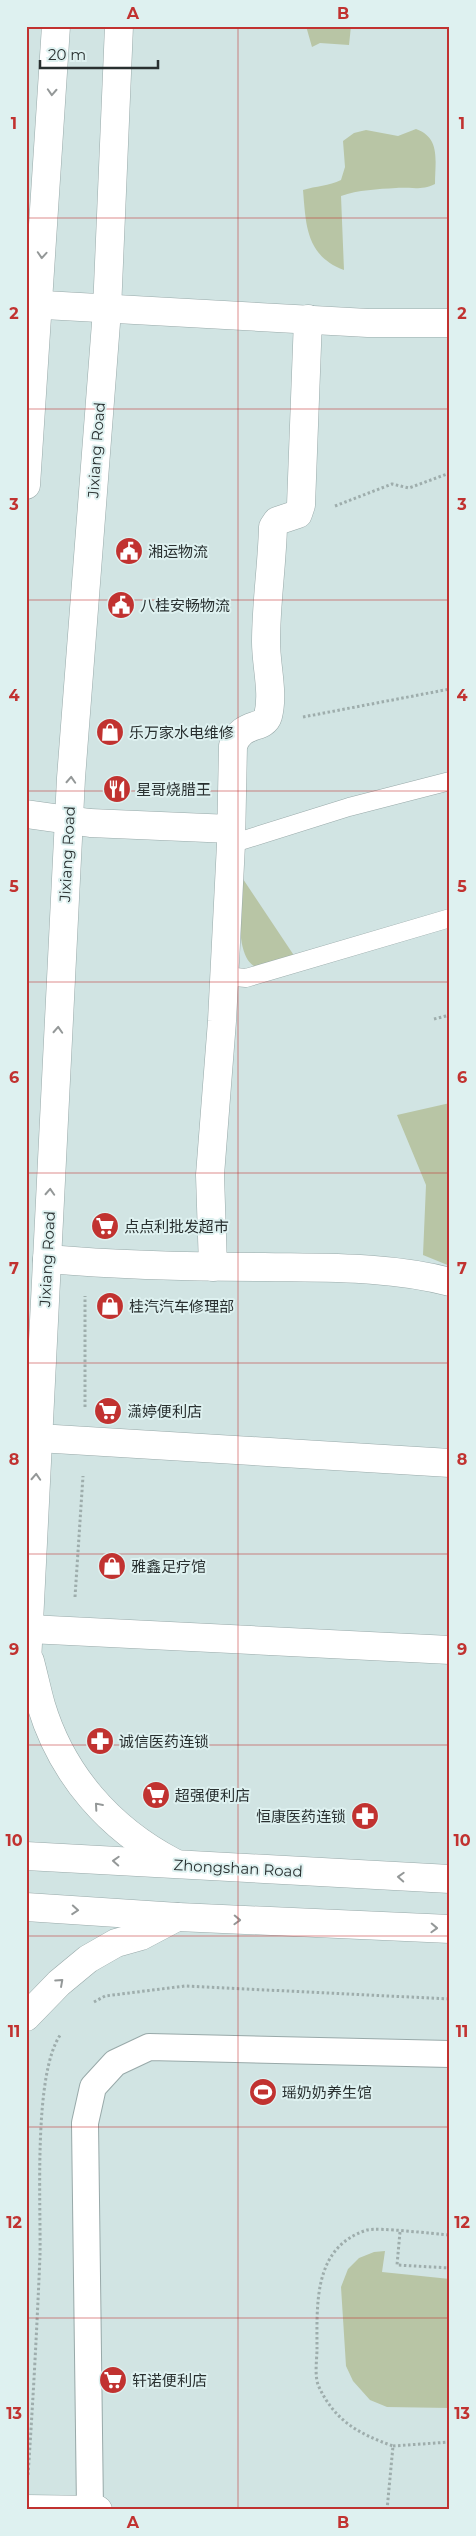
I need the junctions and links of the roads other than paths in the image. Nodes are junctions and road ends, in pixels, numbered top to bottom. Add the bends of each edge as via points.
1 (56, 26) edge
2 (119, 26) edge
3 (32, 305) edge
4 (107, 310) junction
5 (308, 320) junction
6 (450, 323) edge
7 (26, 485) edge
8 (450, 781) edge
9 (26, 814) edge
10 (69, 819) junction
11 (231, 836) junction
12 (450, 918) edge
13 (224, 976) junction
14 (47, 1259) junction
15 (212, 1267) junction
16 (450, 1282) edge
17 (38, 1438) junction
18 (450, 1463) edge
19 (28, 1640) edge
20 (450, 1650) edge
21 (26, 1683) edge
22 (26, 1856) edge
23 (179, 1865) junction
24 (450, 1880) edge
25 (26, 1907) edge
26 (178, 1917) junction
27 (450, 1929) edge
28 (26, 2017) edge
29 (450, 2054) edge
30 (27, 2496) edge
31 (90, 2509) edge
32 (98, 2510) edge

1 -> 3 main road
2 - 4 main road, Jixiang Road
3 - 4 main road
3 - 7 main road
4 - 5 main road
10 -> 4 main road, Jixiang Road
5 - 6 main road
5 - 11 main road via 302,489 298,514 277,521 273,527 266,644 268,717 262,724 243,729 232,746
8 - 11 lane
9 - 10 main road
10 - 11 main road
14 -> 10 main road, Jixiang Road
11 - 13 main road
12 - 13 lane via 246,978
13 - 15 main road via 210,1175
14 - 15 main road
14 - 17 main road, Jixiang Road
15 - 16 main road via 348,1269 428,1276
17 - 18 main road
19 -> 17 main road, Jixiang Road
19 - 20 main road via 72,1631
19 - 21 main road, Jixiang Road
23 -> 19 main road via 121,1829 98,1807 76,1778 50,1728
23 -> 22 main road, Zhongshan Road
24 -> 23 main road, Zhongshan Road
25 -> 26 main road
26 -> 27 main road
28 -> 26 main road via 88,1959 116,1943 141,1936
29 - 31 street via 149,2047 115,2063 93,2087 85,2123
30 - 31 main road
31 - 32 main road

